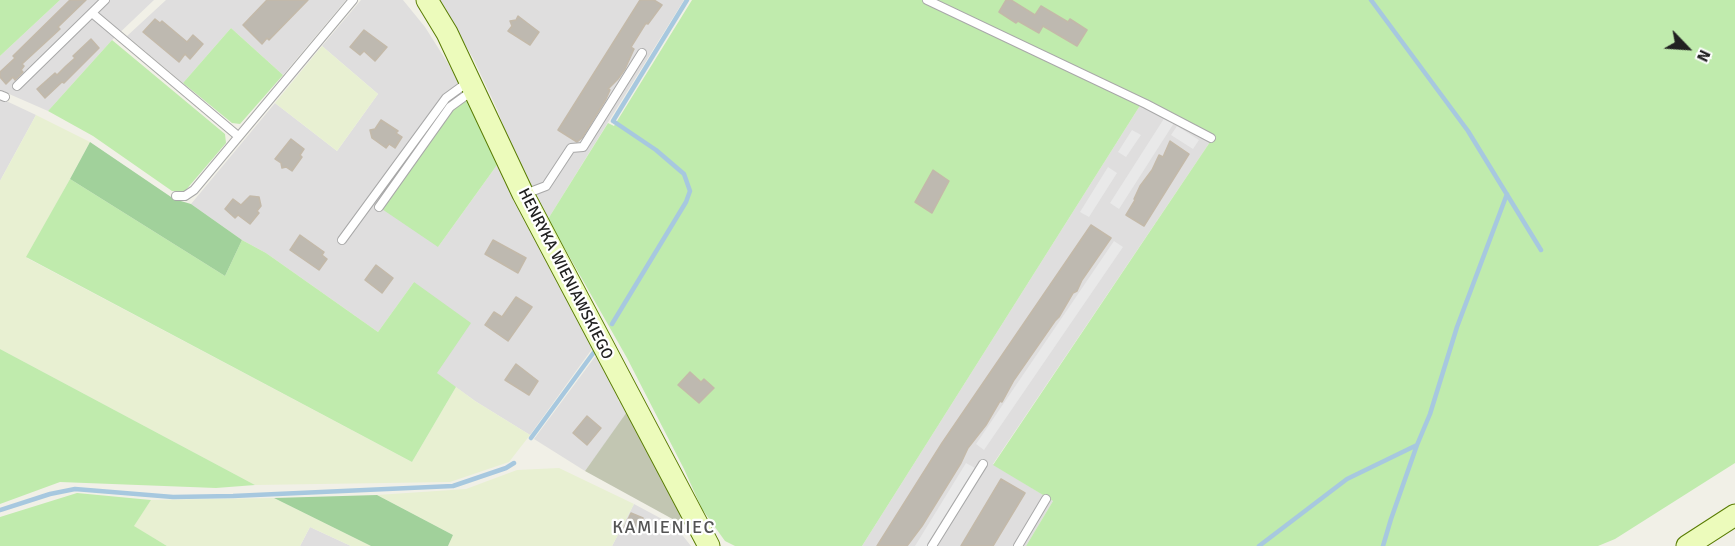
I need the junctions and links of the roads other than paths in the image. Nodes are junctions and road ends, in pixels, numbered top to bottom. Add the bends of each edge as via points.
1 (105, 0) edge
2 (353, 0) edge
3 (427, 0) edge
4 (927, 0) edge
5 (92, 13) junction
6 (642, 53) dead end
7 (17, 86) dead end
8 (471, 86) junction
9 (238, 136) junction
10 (1211, 138) dead end
11 (523, 194) junction
12 (176, 196) dead end
13 (380, 207) dead end
14 (342, 240) dead end
15 (983, 464) dead end
16 (1046, 499) dead end
17 (1735, 515) edge
18 (710, 546) edge
19 (932, 546) edge
20 (1018, 546) edge
21 (1687, 546) edge

1 - 5 lane
2 - 9 lane
3 - 8 street, HENRYKA WIENIAWSKIEGO
4 - 10 lane
5 - 7 lane
5 - 9 lane
6 - 11 lane via 583,147 571,148 546,186
8 - 11 street, HENRYKA WIENIAWSKIEGO
8 - 13 lane via 450,107
8 - 14 lane via 446,98
9 - 12 lane via 194,190
11 - 18 street, HENRYKA WIENIAWSKIEGO
15 - 19 lane
16 - 20 lane
17 - 21 street

